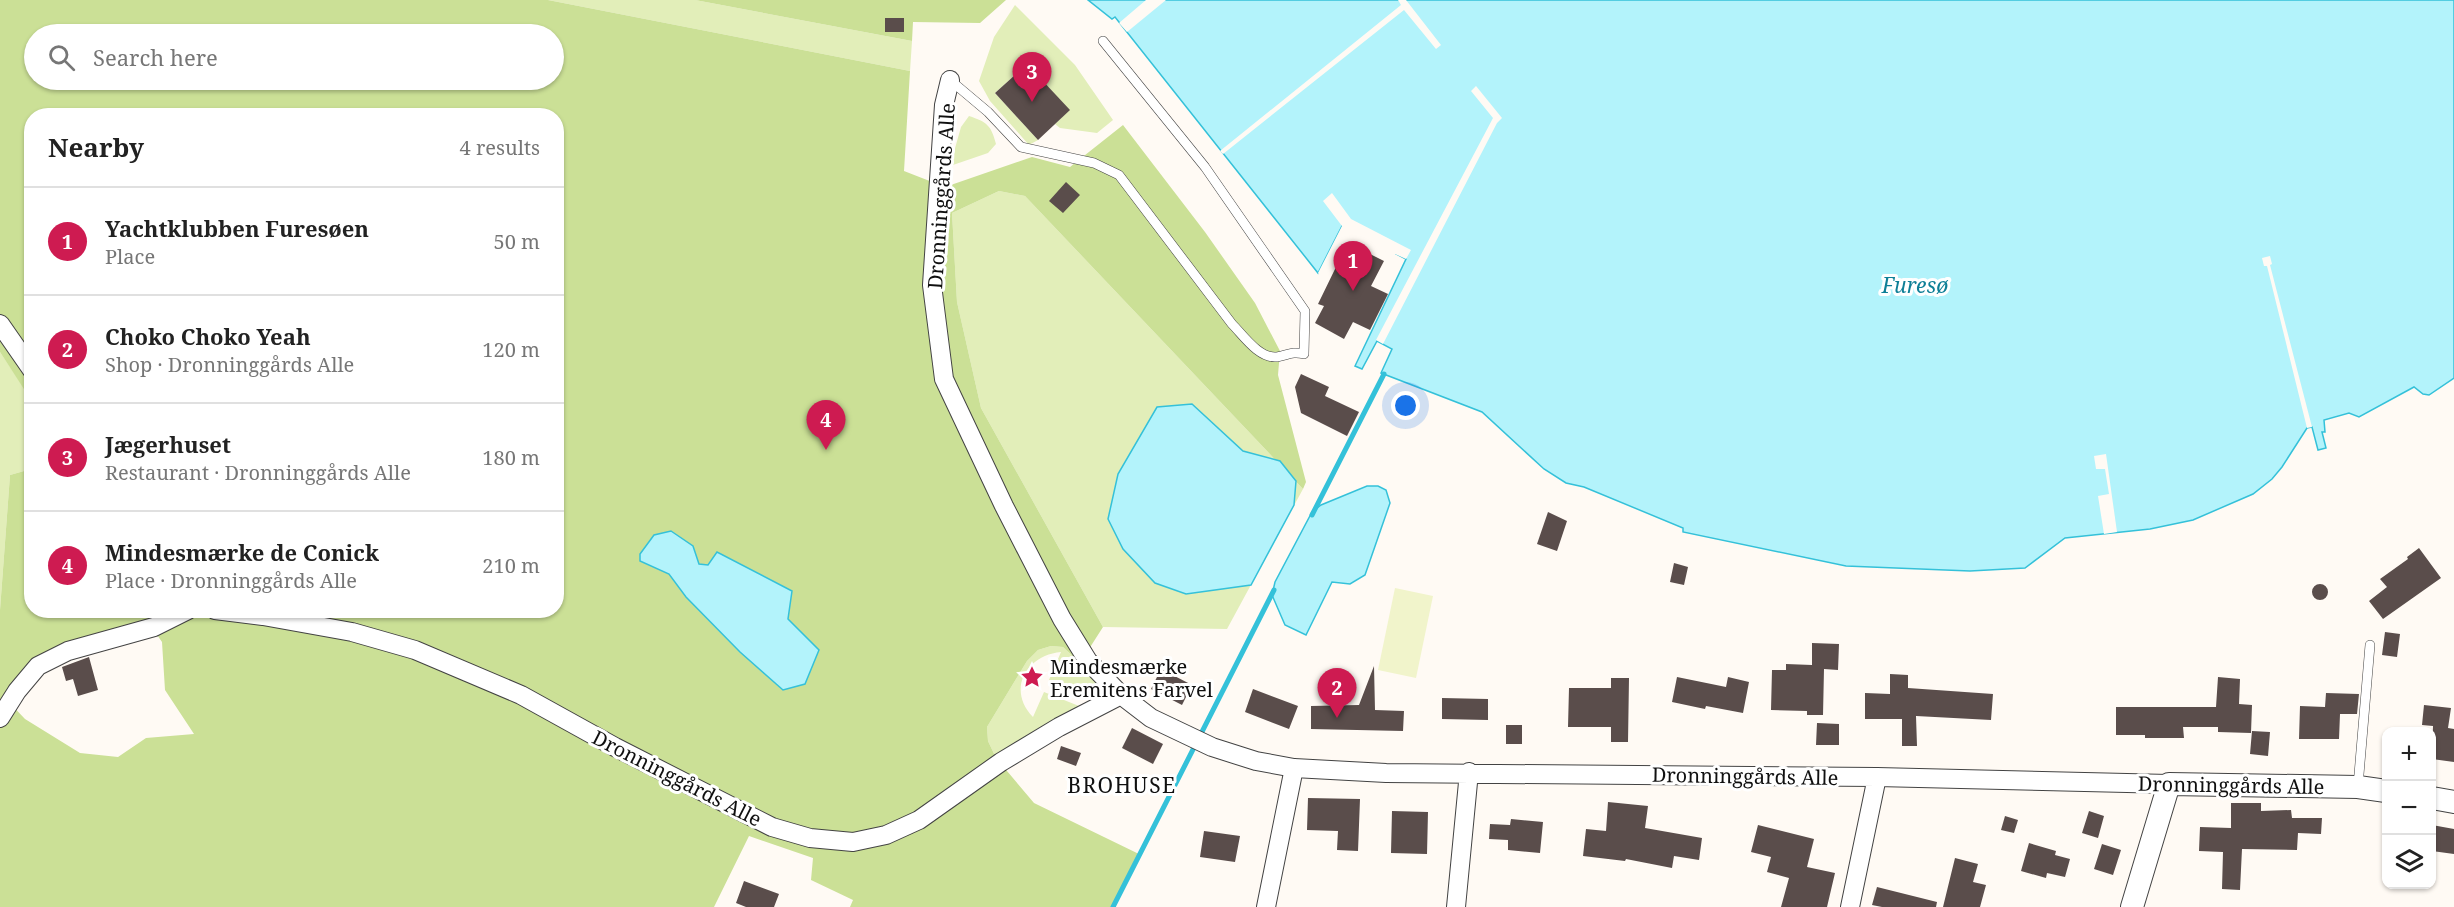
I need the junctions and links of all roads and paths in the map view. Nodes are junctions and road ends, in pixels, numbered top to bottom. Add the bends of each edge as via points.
1 (1102, 40) dead end
2 (950, 80) joint
3 (0, 324) edge
4 (24, 358) edge
5 (173, 618) edge
6 (278, 618) edge
7 (2370, 645) dead end
8 (1121, 695) junction
9 (0, 718) edge
10 (1294, 768) junction
11 (1468, 772) junction
12 (1877, 777) junction
13 (2169, 784) junction
14 (2358, 787) junction
15 (2382, 790) edge
16 (2436, 799) edge
17 (2454, 802) edge
18 (1266, 907) edge
19 (1456, 907) edge
20 (1850, 907) edge
21 (2132, 907) edge

1 - 2 lane via 1205,167 1305,311 1304,354 1293,351 1275,357 1252,346 1119,175 1094,163 1021,147
2 - 8 street, Dronninggårds Alle via 944,105 932,285 944,379 1062,619 1088,661
3 - 4 street
5 - 9 street via 154,627 68,651 38,666
6 - 8 street, Dronninggårds Alle via 352,632 415,650 522,695 772,827 810,838 853,842 886,835 919,820 1001,762
7 - 14 lane
8 - 10 street, Dronninggårds Alle via 1150,718 1212,747
10 - 11 street, Dronninggårds Alle
10 - 18 street
11 - 12 street, Dronninggårds Alle
11 - 19 street
12 - 13 street, Dronninggårds Alle
12 - 20 street
13 - 14 street, Dronninggårds Alle
13 - 21 street
14 - 15 street, Dronninggårds Alle
16 - 17 street

